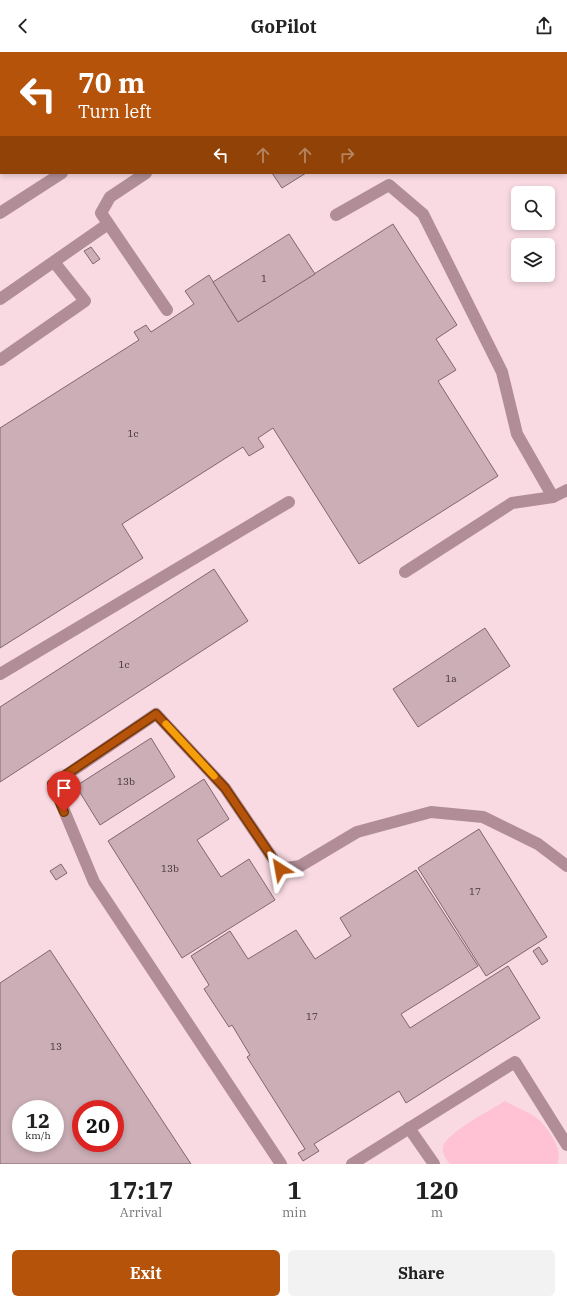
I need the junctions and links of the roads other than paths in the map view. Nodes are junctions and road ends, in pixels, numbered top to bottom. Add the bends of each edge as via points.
1 (60, 174) edge
2 (144, 174) edge
3 (0, 213) edge
4 (336, 214) dead end
5 (108, 224) junction
6 (54, 262) junction
7 (0, 300) edge
8 (167, 310) dead end
9 (0, 360) edge
10 (567, 490) edge
11 (553, 497) junction
12 (289, 502) dead end
13 (405, 572) dead end
14 (0, 674) edge
15 (567, 866) edge
16 (410, 1128) junction
17 (567, 1145) edge
18 (281, 1164) edge
19 (352, 1164) edge
20 (434, 1164) edge

1 - 3 lane
2 - 5 lane via 110,197 101,213
4 - 11 lane via 389,185 423,214 502,372 517,434
5 - 6 lane
5 - 8 lane
6 - 7 lane
6 - 9 lane via 84,301
10 - 11 lane
11 - 13 lane via 512,502
12 - 14 lane
15 - 18 lane via 538,844 483,817 431,812 357,832 300,866 280,869 225,788 156,714 52,784 94,882
16 - 17 lane via 515,1062
16 - 19 lane
16 - 20 lane

